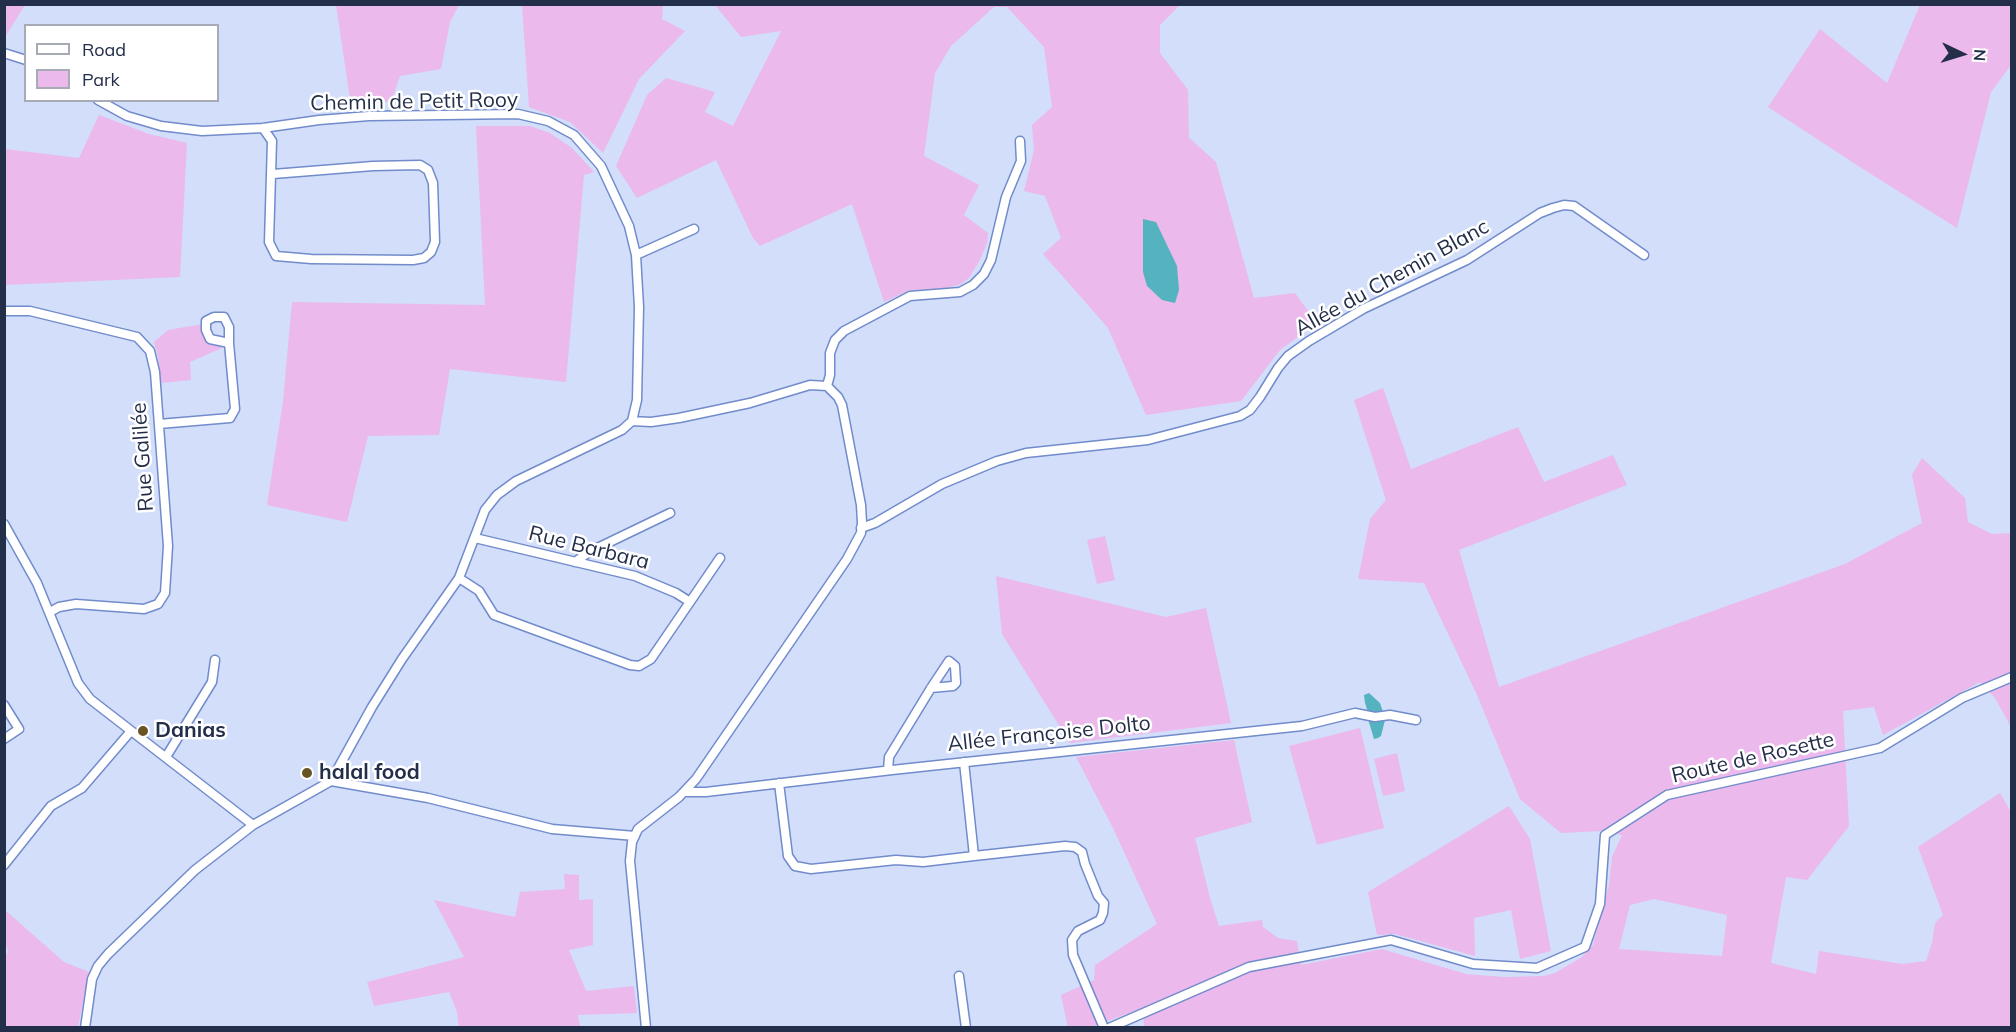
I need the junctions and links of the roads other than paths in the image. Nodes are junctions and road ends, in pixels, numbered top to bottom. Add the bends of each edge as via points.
1 (4, 54) edge
2 (24, 59) edge
3 (102, 102) edge
4 (263, 128) junction
5 (1020, 141) dead end
6 (273, 174) junction
7 (694, 229) dead end
8 (636, 255) junction
9 (1644, 255) dead end
10 (4, 311) edge
11 (229, 343) dead end
12 (827, 386) junction
13 (632, 420) junction
14 (159, 424) junction
15 (670, 513) dead end
16 (4, 524) edge
17 (861, 528) junction
18 (475, 538) junction
19 (720, 558) dead end
20 (575, 562) junction
21 (459, 578) junction
22 (690, 602) junction
23 (50, 612) junction
24 (215, 660) dead end
25 (2012, 677) edge
26 (931, 688) dead end
27 (4, 705) edge
28 (1416, 720) dead end
29 (131, 730) junction
30 (4, 739) edge
31 (166, 757) junction
32 (964, 762) junction
33 (888, 770) junction
34 (331, 781) junction
35 (779, 783) junction
36 (684, 792) junction
37 (253, 825) junction
38 (634, 836) junction
39 (974, 856) junction
40 (4, 865) edge
41 (959, 976) dead end
42 (85, 1028) edge
43 (646, 1028) edge
44 (966, 1028) edge
45 (1104, 1028) edge
46 (1109, 1028) edge

1 - 2 street
3 - 4 street, Chemin de Petit Rooy via 127,116 161,126 201,131
4 - 6 street via 272,141
4 - 8 street, Chemin de Petit Rooy via 369,116 518,114 548,121 574,135 601,166 629,226
5 - 12 street via 1021,161 1005,197 992,260 984,274 960,291 910,296 844,331 830,353
6 - 6 street via 269,243 276,256 413,260 431,252 435,242 433,183 428,170 420,165
7 - 8 street
8 - 13 street, Chemin de Petit Rooy via 637,400
9 - 17 street, Allée du Chemin Blanc via 1574,206 1552,208 1467,260 1363,309 1309,341 1288,356 1250,410 1240,416 1148,440 1026,453 997,461 942,484
10 - 14 street, Rue Galilée via 30,311 137,337 150,351
11 - 14 street via 235,410 230,418
12 - 13 street via 810,385 679,418
12 - 17 street via 838,397 847,427 861,505
13 - 18 street via 622,430 497,495 485,510
14 - 23 street, Rue Galilée via 168,555 165,592 158,604 144,609 76,604
15 - 20 street
16 - 23 street
17 - 36 street via 847,559
18 - 20 street, Rue Barbara
18 - 21 street
19 - 22 street
20 - 22 street, Rue Barbara via 635,576
21 - 22 street via 479,591 494,615 639,666 651,659
21 - 34 street via 378,697
23 - 29 street via 78,682 90,699
24 - 31 street via 212,682
25 - 46 street, Route de Rosette via 1962,698 1880,748 1667,795 1605,835 1600,904 1585,947 1536,968 1473,964 1391,940 1249,967
26 - 33 street via 889,757
27 - 30 street via 19,729
28 - 32 street, Allée Françoise Dolto via 1355,713 1302,726
29 - 31 street
29 - 40 street via 82,788 51,806
31 - 37 street
32 - 33 street, Allée Françoise Dolto
32 - 39 street
33 - 35 street, Allée Françoise Dolto
34 - 37 street
34 - 38 street via 428,798 552,829
35 - 36 street, Allée Françoise Dolto
35 - 39 street via 788,856 800,869
36 - 38 street
37 - 42 street via 195,870 98,966 92,979
38 - 43 street via 630,861
39 - 45 street via 1065,846 1075,846 1082,852 1104,903 1100,920 1078,931 1072,940 1073,955
41 - 44 street

